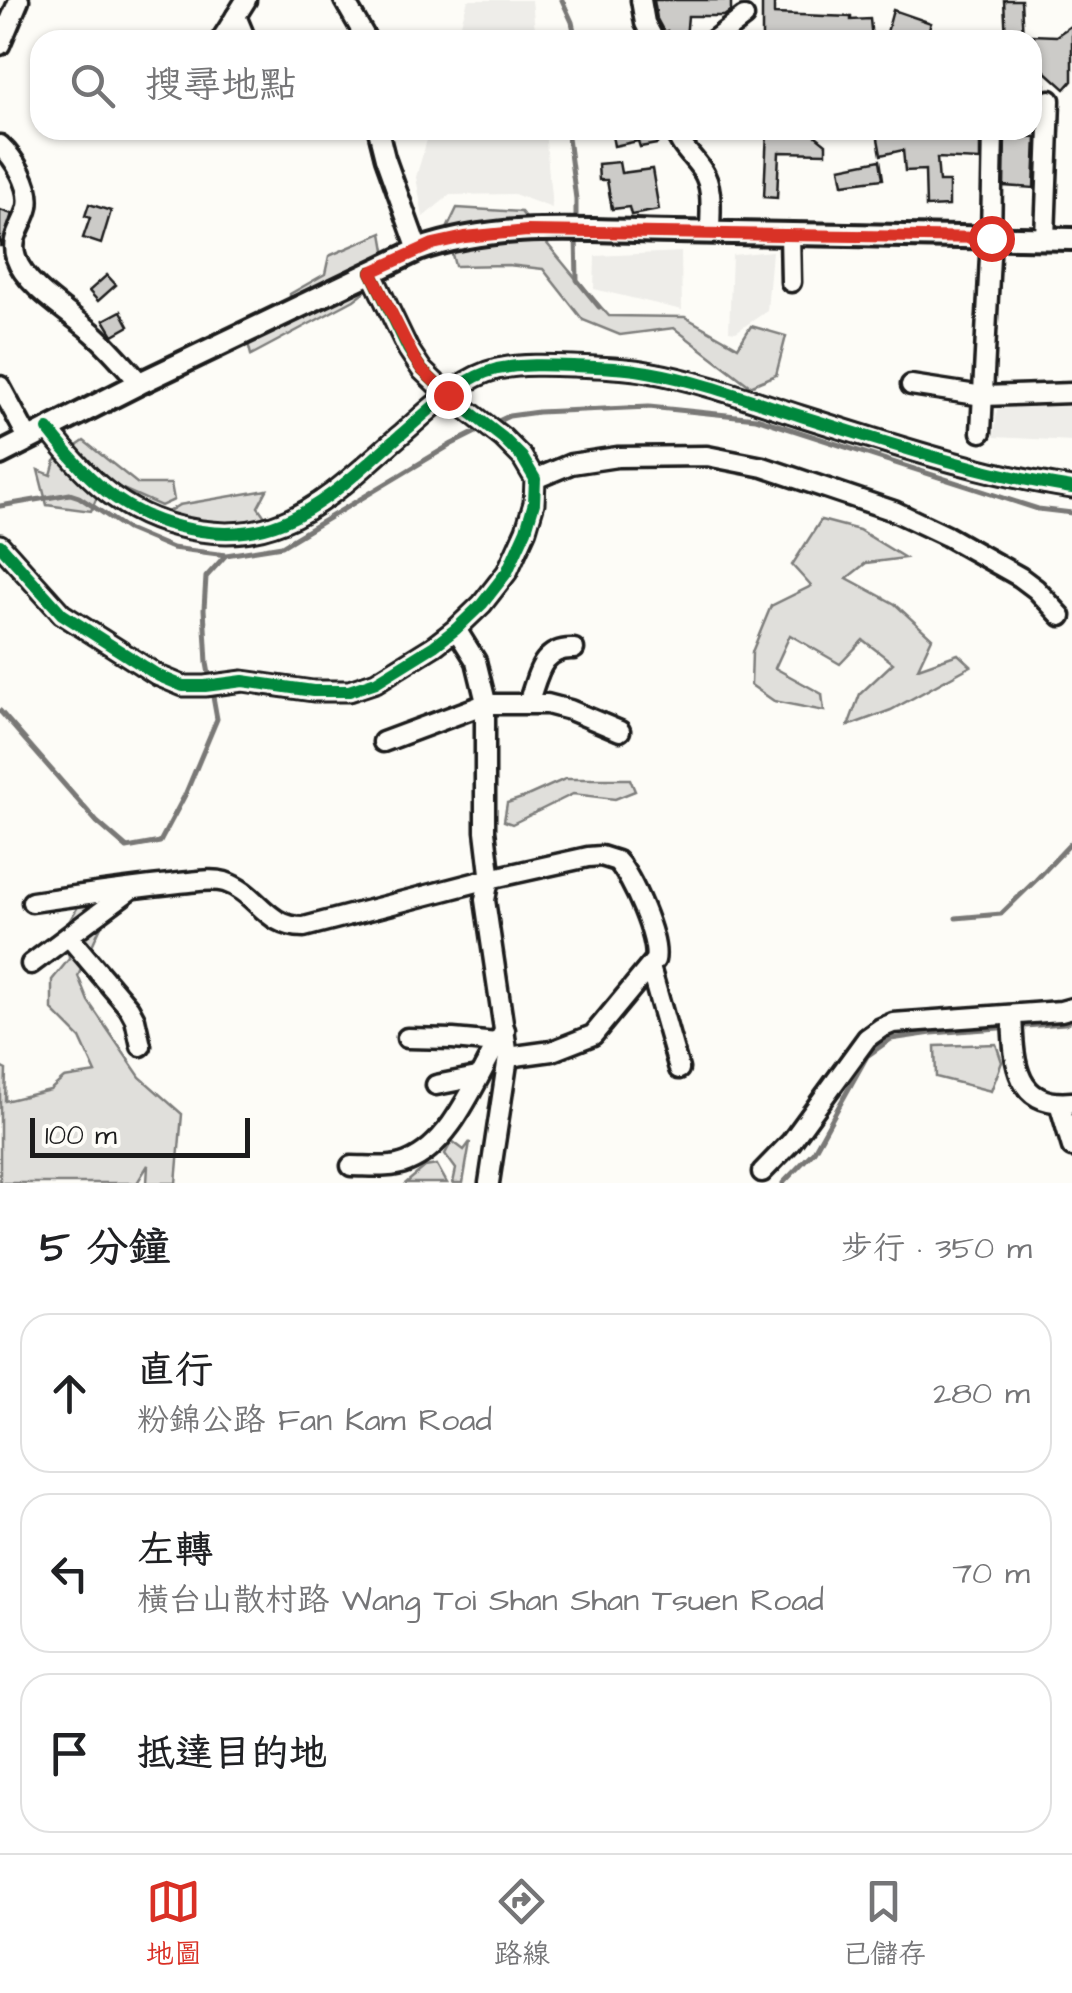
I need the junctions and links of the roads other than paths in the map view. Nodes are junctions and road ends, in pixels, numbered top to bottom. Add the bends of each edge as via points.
1 (19, 0) edge
2 (344, 0) edge
3 (641, 0) edge
4 (241, 8) edge
5 (744, 16) dead end
6 (227, 30) edge
7 (362, 30) edge
8 (649, 30) edge
9 (726, 30) edge
10 (0, 45) edge
11 (1050, 100) dead end
12 (380, 140) edge
13 (679, 140) edge
14 (993, 140) edge
15 (0, 146) edge
16 (710, 232) junction
17 (790, 234) junction
18 (991, 238) junction
19 (1045, 238) junction
20 (1072, 238) edge
21 (418, 250) junction
22 (371, 272) junction
23 (791, 282) dead end
24 (140, 383) junction
25 (911, 385) dead end
26 (0, 386) edge
27 (1072, 393) edge
28 (448, 395) junction
29 (983, 396) junction
30 (48, 429) junction
31 (981, 432) dead end
32 (28, 438) junction
33 (0, 454) edge
34 (534, 480) junction
35 (1072, 488) edge
36 (0, 546) edge
37 (1062, 616) dead end
38 (456, 629) junction
39 (574, 649) dead end
40 (528, 703) junction
41 (485, 704) junction
42 (620, 732) dead end
43 (383, 742) dead end
44 (488, 879) junction
45 (134, 888) junction
46 (32, 902) dead end
47 (69, 937) junction
48 (31, 964) dead end
49 (650, 966) junction
50 (1072, 1008) edge
51 (1012, 1015) junction
52 (407, 1038) dead end
53 (503, 1043) junction
54 (141, 1046) dead end
55 (679, 1069) dead end
56 (478, 1077) junction
57 (436, 1085) dead end
58 (1066, 1102) edge
59 (1072, 1148) edge
60 (351, 1166) dead end
61 (762, 1172) dead end
62 (490, 1183) edge

1 - 10 street
2 - 7 street
3 - 8 street
4 - 6 street
5 - 9 street
11 - 19 street
12 - 21 street
13 - 16 street via 706,177
14 - 18 street
15 - 24 street via 28,197 14,243 19,265
16 - 17 main road
16 - 21 main road via 508,232
17 - 18 main road
17 - 23 street
18 - 19 main road
18 - 29 street
19 - 20 main road
21 - 22 main road
22 - 24 main road
22 - 28 street via 414,358
24 - 30 main road
25 - 29 street
26 - 32 street
27 - 29 street
28 - 30 street via 305,511 233,534 184,529 121,504
28 - 34 street via 522,457
28 - 35 street via 512,367 635,370 933,457
29 - 31 street
30 - 32 main road
32 - 33 main road
34 - 37 street via 571,464 618,457 707,456 763,467 947,536 1036,589
34 - 38 street via 534,503 516,554 498,586
36 - 38 street via 62,614 182,686 255,682 348,690 376,682
38 - 41 street via 476,661
39 - 40 street via 549,654
40 - 41 street
40 - 42 street via 570,710
41 - 43 street
41 - 44 street
44 - 45 street via 304,927 285,926 222,881
44 - 49 street via 588,856 617,860 657,948
44 - 53 street
45 - 46 street
45 - 47 street
47 - 48 street
47 - 54 street via 130,1008
49 - 53 street via 594,1035 552,1052
49 - 55 street
50 - 51 street
51 - 58 street via 1022,1082 1045,1100
51 - 61 street via 881,1028
52 - 53 street
53 - 56 street
53 - 62 street
56 - 57 street
56 - 60 street via 454,1121 425,1151 394,1165
58 - 59 street

